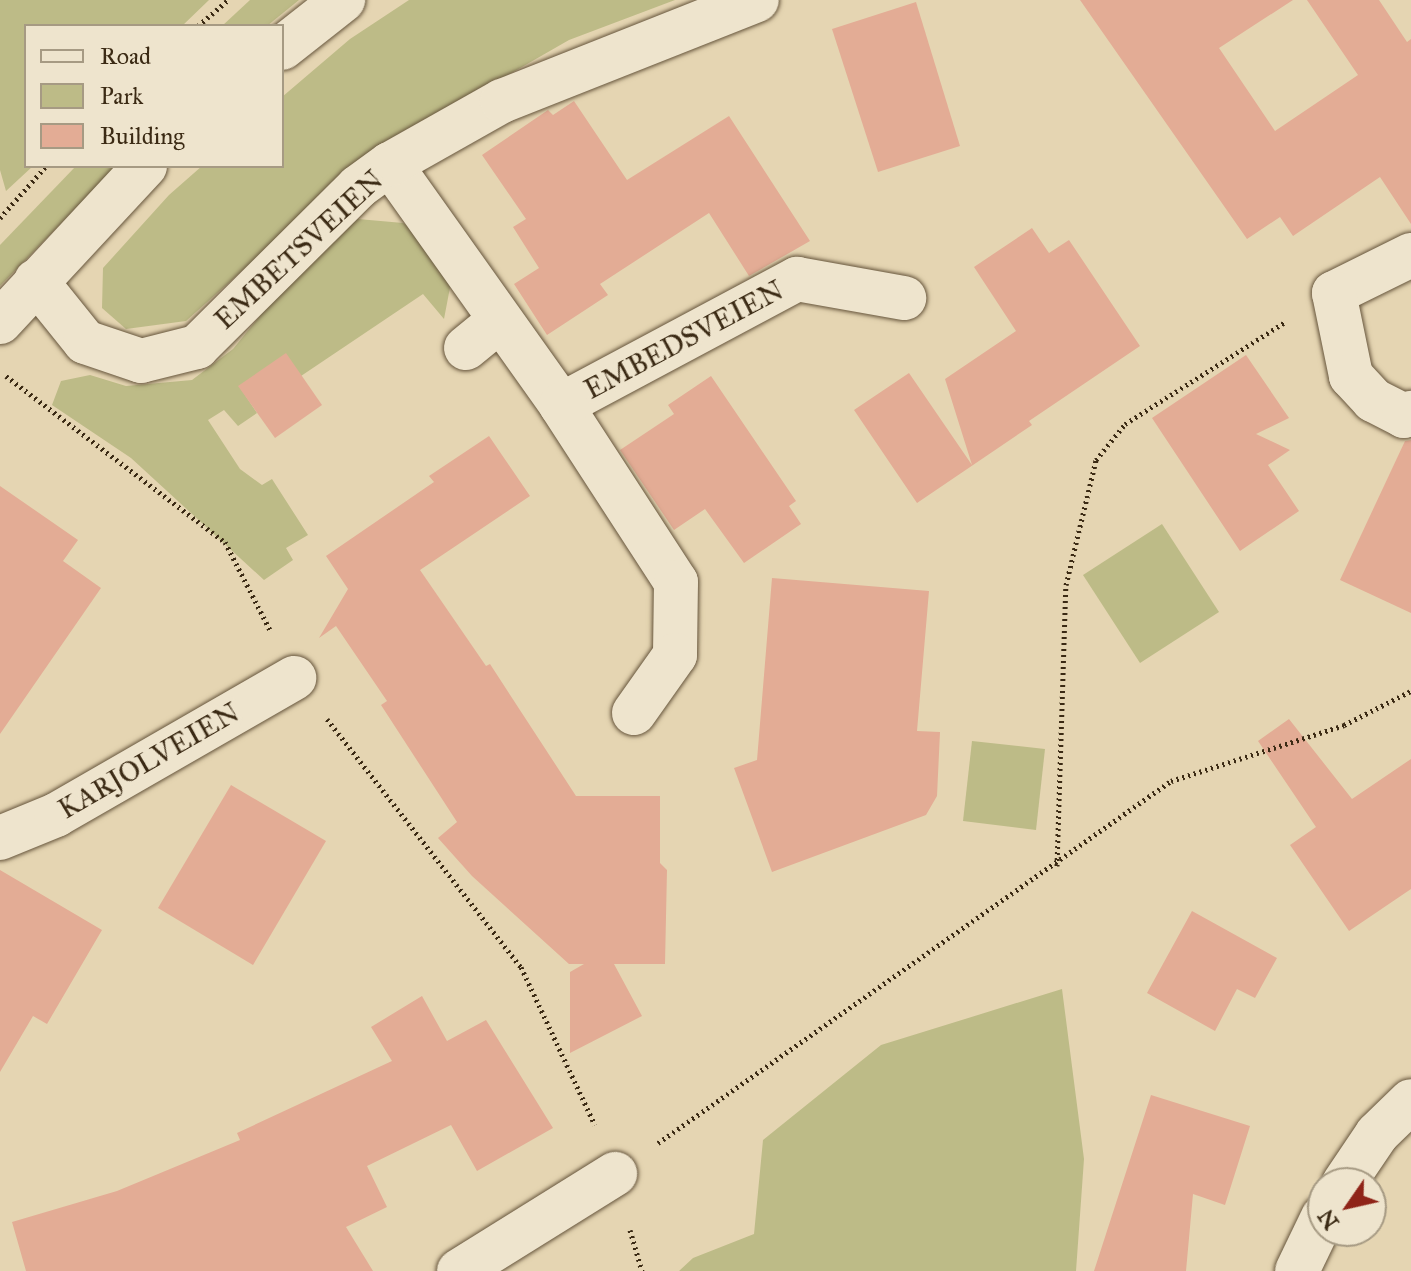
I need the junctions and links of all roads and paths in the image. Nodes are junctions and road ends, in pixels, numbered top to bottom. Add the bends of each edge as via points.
1 (228, 0) edge
2 (343, 0) edge
3 (757, 0) edge
4 (200, 24) edge
5 (284, 46) edge
6 (390, 164) junction
7 (44, 168) edge
8 (143, 168) edge
9 (0, 218) edge
10 (1408, 268) edge
11 (36, 281) junction
12 (1334, 293) junction
13 (904, 298) dead end
14 (0, 322) edge
15 (0, 371) edge
16 (561, 405) junction
17 (1411, 413) edge
18 (294, 678) junction
19 (1411, 691) edge
20 (634, 713) dead end
21 (0, 838) edge
22 (1057, 866) junction
23 (1411, 1101) edge
24 (1355, 1167) edge
25 (615, 1174) junction
26 (1309, 1247) edge
27 (459, 1271) edge
28 (642, 1271) edge
29 (1297, 1271) edge

1 - 4 path
2 - 5 street
3 - 6 street, EMBETSVEIEN via 502,101
6 - 11 street, EMBETSVEIEN via 358,187 197,347 141,361 85,342
6 - 16 street, EMBEDSVEIEN via 483,334
7 - 9 path
8 - 11 street
10 - 12 street
11 - 14 street
12 - 17 street via 1351,376 1373,400 1404,416
12 - 22 path via 1125,424 1096,460 1066,585
13 - 16 street, EMBEDSVEIEN via 797,279
15 - 18 path via 225,542
16 - 20 street, EMBEDSVEIEN via 676,582 675,655
18 - 21 street, KARJOLVEIEN via 56,815
18 - 25 path via 521,967
19 - 22 path via 1344,725 1171,781
22 - 25 path
23 - 24 street via 1377,1134
25 - 27 street
25 - 28 path
26 - 29 street

